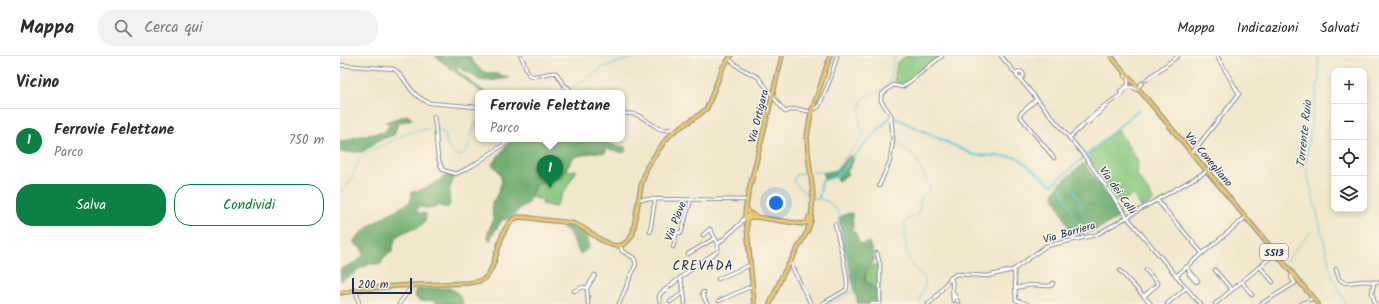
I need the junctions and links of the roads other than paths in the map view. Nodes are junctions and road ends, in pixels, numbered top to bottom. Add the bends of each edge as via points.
1 (521, 56) edge
2 (782, 56) edge
3 (830, 56) edge
4 (837, 56) edge
5 (942, 56) edge
6 (1001, 56) edge
7 (1111, 56) edge
8 (1178, 56) edge
9 (1217, 56) edge
10 (730, 57) edge
11 (340, 65) edge
12 (1011, 68) junction
13 (1123, 71) junction
14 (1019, 72) junction
15 (1017, 75) junction
16 (1024, 77) junction
17 (1020, 79) junction
18 (1146, 80) dead end
19 (1025, 84) junction
20 (1142, 84) dead end
21 (1137, 88) junction
22 (568, 90) edge
23 (1122, 92) junction
24 (772, 96) junction
25 (1144, 96) junction
26 (1037, 99) junction
27 (475, 107) edge
28 (625, 114) edge
29 (434, 117) dead end
30 (676, 130) junction
31 (1069, 138) junction
32 (508, 142) edge
33 (1192, 153) junction
34 (1054, 158) dead end
35 (1207, 171) junction
36 (879, 186) dead end
37 (639, 199) junction
38 (655, 200) junction
39 (692, 200) junction
40 (1157, 200) junction
41 (746, 203) junction
42 (812, 205) junction
43 (756, 216) junction
44 (745, 217) junction
45 (1246, 217) junction
46 (1127, 218) junction
47 (740, 224) junction
48 (799, 224) junction
49 (835, 224) dead end
50 (747, 228) junction
51 (650, 232) dead end
52 (703, 235) dead end
53 (715, 238) junction
54 (801, 242) junction
55 (620, 244) junction
56 (718, 244) junction
57 (673, 247) dead end
58 (877, 253) dead end
59 (1202, 253) junction
60 (688, 254) dead end
61 (1276, 254) junction
62 (791, 260) junction
63 (750, 265) junction
64 (1186, 267) junction
65 (1260, 267) junction
66 (1014, 269) junction
67 (1336, 269) dead end
68 (786, 270) junction
69 (794, 270) junction
70 (1146, 270) dead end
71 (1189, 270) junction
72 (1215, 270) dead end
73 (1120, 271) dead end
74 (1294, 274) junction
75 (595, 275) dead end
76 (1176, 276) junction
77 (680, 278) junction
78 (950, 278) junction
79 (718, 279) dead end
80 (1242, 282) junction
81 (1272, 282) dead end
82 (1374, 282) junction
83 (1379, 282) edge
84 (1053, 283) dead end
85 (412, 286) junction
86 (752, 286) junction
87 (587, 288) junction
88 (1016, 288) junction
89 (1186, 288) junction
90 (356, 290) junction
91 (1232, 290) junction
92 (574, 292) dead end
93 (684, 292) junction
94 (704, 292) dead end
95 (340, 293) edge
96 (954, 294) junction
97 (1252, 295) dead end
98 (1144, 296) junction
99 (1313, 298) junction
100 (719, 301) dead end
101 (953, 301) dead end
102 (670, 302) dead end
103 (958, 302) dead end
104 (754, 303) edge
105 (359, 304) edge
106 (399, 304) edge
107 (588, 304) edge
108 (619, 304) edge
109 (660, 304) edge
110 (685, 304) edge
111 (707, 304) edge
112 (770, 304) edge
113 (811, 304) edge
114 (822, 304) edge
115 (871, 304) edge
116 (881, 304) edge
117 (928, 304) edge
118 (1027, 304) edge
119 (1151, 304) edge
120 (1167, 304) edge
121 (1200, 304) edge
122 (1215, 304) edge
123 (1261, 304) edge
124 (1301, 304) edge
125 (1318, 304) edge
126 (1375, 304) edge

1 - 22 street via 529,75 535,77 556,73
2 - 24 main road, Via Ortigara
3 - 42 main road, bridge via 811,112 808,154
4 - 24 street via 821,103 817,107 807,111 794,109 784,112
5 - 36 street via 904,86 893,85 881,95 881,101 892,115 893,140 890,161
6 - 12 street, Via dei Colli
7 - 13 main road, Via Conegliano / SS13
8 - 18 street
9 - 33 street via 1239,94
10 - 24 street via 740,68 758,77
10 - 30 main road via 723,67 707,108
11 - 27 street via 394,69 412,92 425,101
12 - 14 street, Via dei Colli
12 - 15 street, Via dei Colli
13 - 21 main road, Via Conegliano / SS13
13 - 23 street via 1128,83
14 - 15 street
14 - 16 street, Via dei Colli via 1023,73
15 - 17 street, Via dei Colli
16 - 17 street
16 - 19 street
17 - 19 street, Via dei Colli
19 - 26 street, Via dei Colli
20 - 21 street
21 - 25 main road, Via Conegliano / SS13
23 - 25 street via 1132,87
23 - 31 street
24 - 41 main road, Via Ortigara
25 - 33 main road, Via Conegliano / SS13
26 - 31 street, Via dei Colli
26 - 34 street via 1020,116
28 - 30 street via 642,116 662,130
29 - 32 street via 437,147 443,170 456,174
30 - 37 main road via 664,142 647,167
31 - 46 street, Via dei Colli
33 - 35 main road, Via Conegliano / SS13
35 - 40 street, Via Barriera
35 - 45 main road, Via Conegliano / SS13
37 - 38 street, Via Piave
37 - 55 main road via 633,232 628,240
38 - 39 street, Via Piave
38 - 51 street, Via Piave
39 - 41 street, Via Piave via 740,200
39 - 57 street, Via Piave via 681,233 677,232
40 - 46 street, Via Barriera
40 - 59 street
41 - 43 main road via 749,213
41 - 44 main road, Via Ortigara
42 - 48 main road via 808,222
42 - 54 main road via 809,226
43 - 44 street
43 - 48 main road
43 - 50 main road via 748,218
44 - 47 street
44 - 50 main road, Via Ortigara
45 - 59 street
45 - 61 main road, Via Conegliano / SS13
46 - 66 street, Via Barriera via 1093,236 1046,246
46 - 76 street, Via dei Colli
47 - 50 street
47 - 56 street
48 - 54 main road via 806,228
49 - 114 street via 848,285 847,289
50 - 63 main road, Via Ortigara
52 - 53 street via 710,229
53 - 56 street
53 - 60 street
54 - 62 main road
55 - 85 main road via 607,244 583,228 570,223 519,217 512,220 500,240 485,278 469,283
55 - 108 street via 621,250 634,258 636,264
56 - 77 street via 719,250
58 - 116 street via 880,264
59 - 64 street
61 - 65 street
61 - 74 main road, Via Conegliano / SS13
62 - 68 main road
62 - 69 street
63 - 79 street
63 - 86 main road, Via Ortigara
64 - 71 street
64 - 76 street
65 - 80 street
65 - 81 street
66 - 78 street, Via Barriera via 987,276 957,273
66 - 88 street
67 - 82 street via 1339,279 1345,283
68 - 69 street
68 - 112 main road
69 - 113 street
70 - 98 street via 1158,284
71 - 71 street via 1198,281 1196,282 1189,274
72 - 91 street
73 - 98 street
74 - 99 main road, Via Conegliano / SS13
74 - 123 street via 1291,277 1295,283
75 - 87 street
76 - 89 street, Via dei Colli
77 - 93 street
77 - 109 street via 661,293
78 - 96 street
78 - 117 street via 936,298
80 - 91 street
80 - 97 street
82 - 83 street
82 - 126 street via 1372,293
84 - 88 street via 1049,286 1030,285
85 - 90 main road
85 - 106 street
86 - 100 street
86 - 104 main road, Via Ortigara
87 - 92 street
87 - 107 street
88 - 118 street via 1016,300
89 - 120 street
89 - 121 street, Via dei Colli
90 - 95 main road
90 - 105 street
91 - 122 street
93 - 102 street
93 - 110 street
94 - 111 street via 702,293
96 - 101 street
96 - 103 street
98 - 119 street
99 - 124 street
99 - 125 main road, Via Conegliano / SS13
115 - 116 street

